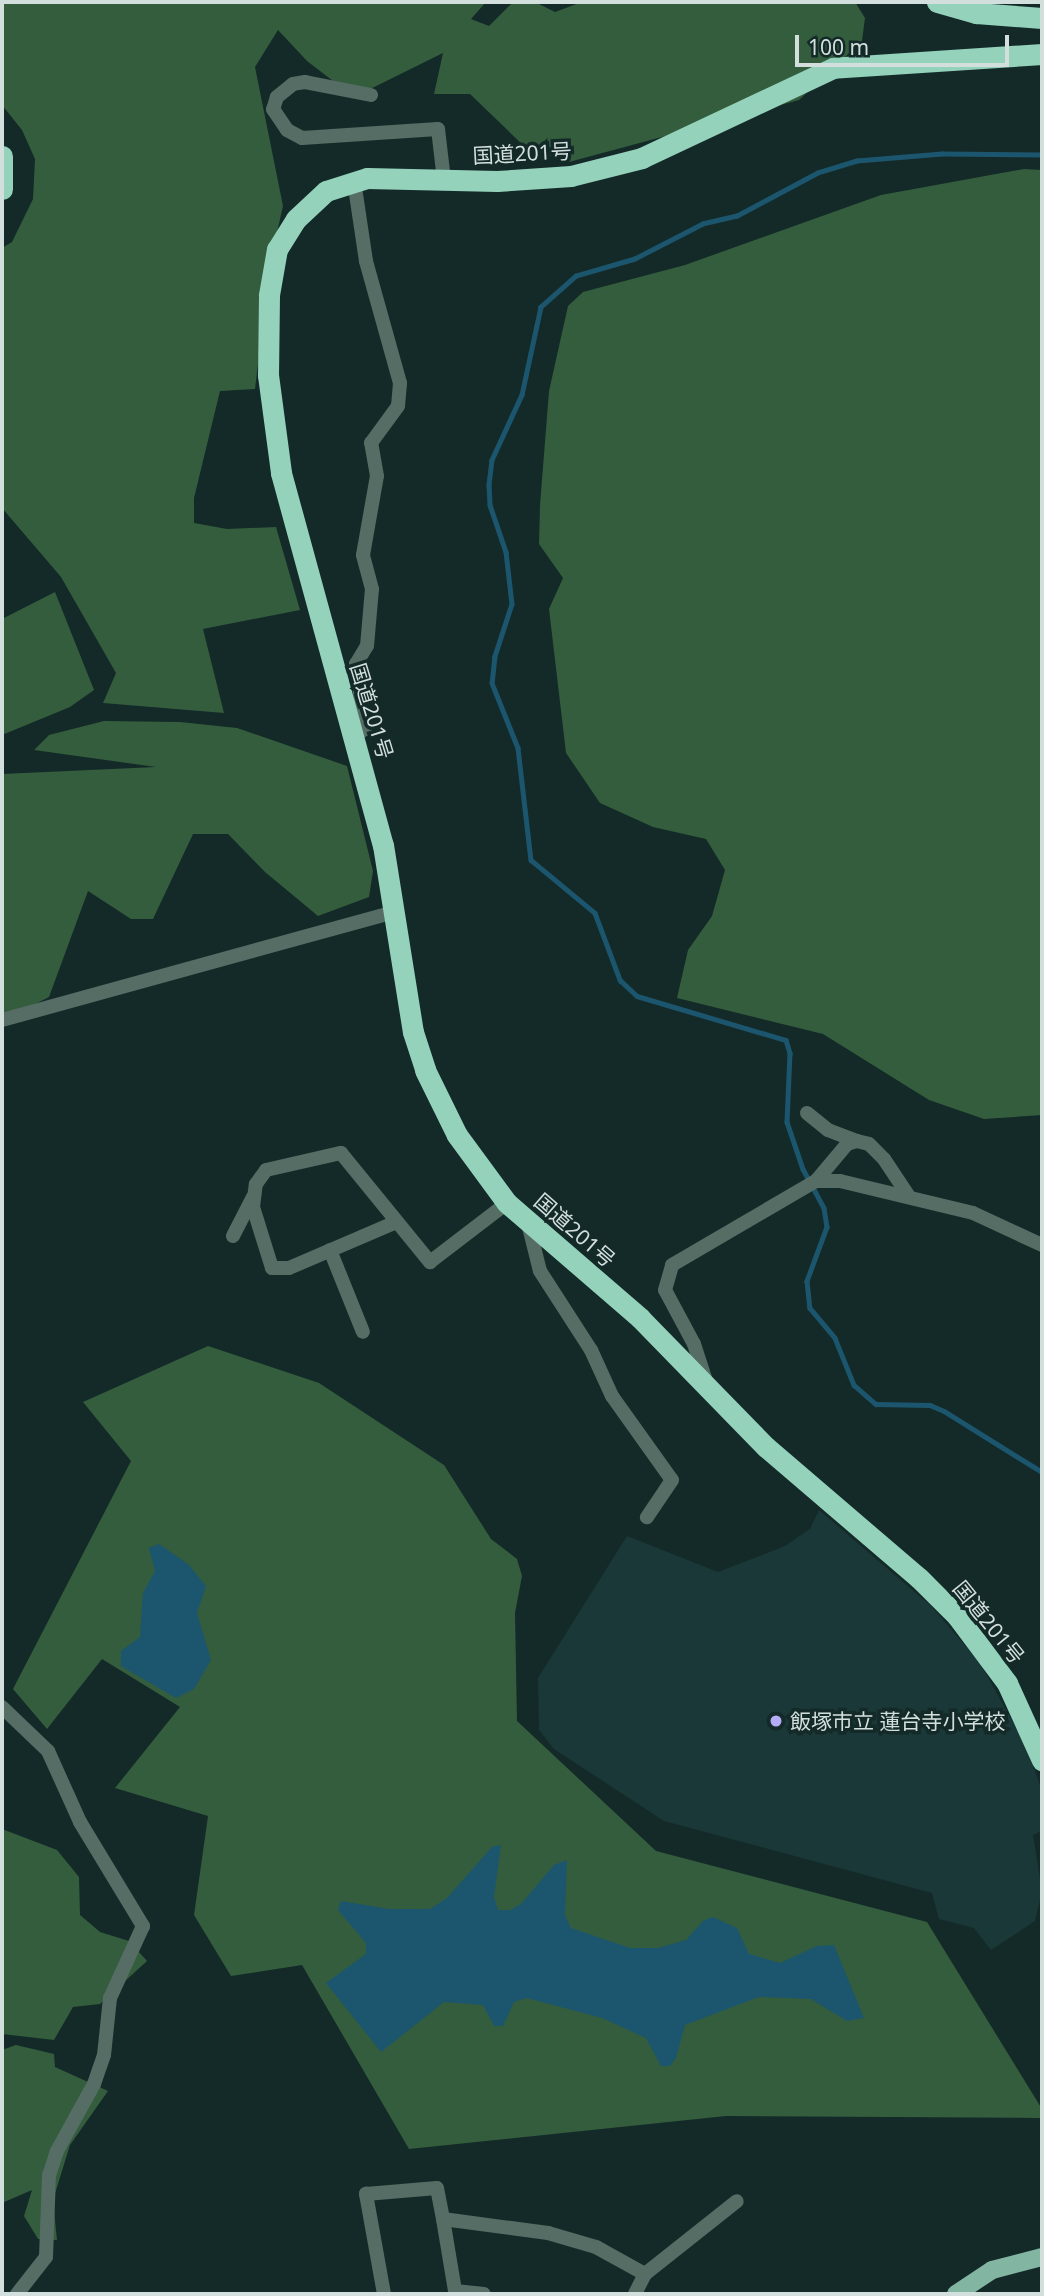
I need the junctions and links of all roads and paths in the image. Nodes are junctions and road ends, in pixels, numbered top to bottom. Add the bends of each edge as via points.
1 (937, 2) edge
2 (1042, 18) edge
3 (1042, 54) edge
4 (372, 95) dead end
5 (2, 156) edge
6 (444, 180) junction
7 (354, 181) junction
8 (2, 189) edge
9 (354, 736) junction
10 (394, 912) junction
11 (2, 1020) edge
12 (807, 1113) dead end
13 (857, 1140) junction
14 (816, 1181) junction
15 (254, 1194) junction
16 (908, 1195) junction
17 (507, 1203) junction
18 (394, 1223) junction
19 (528, 1223) junction
20 (233, 1236) dead end
21 (1042, 1245) edge
22 (330, 1250) junction
23 (363, 1332) dead end
24 (707, 1383) junction
25 (647, 1517) dead end
26 (2, 1707) edge
27 (1042, 1760) edge
28 (737, 2201) dead end
29 (443, 2219) junction
30 (1042, 2257) edge
31 (645, 2274) junction
32 (17, 2294) edge
33 (384, 2294) edge
34 (484, 2294) edge
35 (635, 2294) edge
36 (956, 2294) edge

1 - 2 highway via 976,13
3 - 6 highway, 国道201号 via 833,68 642,158 607,169 541,180
4 - 6 street via 305,82 293,84 277,97 273,109 287,130 302,138 438,129
5 - 8 highway
6 - 7 highway, 国道201号
7 - 9 street via 366,261 388,328 400,393 395,413 371,443 377,476 363,555 372,589 368,646 356,664 365,729
7 - 9 highway, 国道201号 via 327,191 309,206 277,248 269,295 268,374 281,473
9 - 10 highway, 国道201号 via 372,795
10 - 11 street
10 - 17 highway, 国道201号 via 413,1032 425,1070 457,1135
12 - 13 street via 828,1130
13 - 14 street via 847,1144
13 - 16 street via 869,1144 884,1159
14 - 16 street via 840,1181
14 - 24 street via 673,1265 665,1290 694,1344
15 - 18 street via 266,1170 341,1153
15 - 20 street
15 - 22 street via 253,1207 272,1268 289,1268
16 - 21 street via 973,1213
17 - 18 street via 430,1262
17 - 19 highway, 国道201号
18 - 22 street
19 - 24 highway, 国道201号 via 640,1318
19 - 25 street via 540,1270 592,1350 612,1396 672,1480
22 - 23 street
24 - 27 highway, 国道201号 via 766,1447 957,1616 1007,1683
26 - 32 street via 48,1751 80,1822 143,1926 110,1998 104,2055 94,2084 49,2175 46,2257
28 - 31 street
29 - 31 street via 548,2233 596,2247
29 - 33 street via 437,2188 366,2194
29 - 34 street via 455,2291
30 - 36 main road via 992,2270
31 - 35 street

